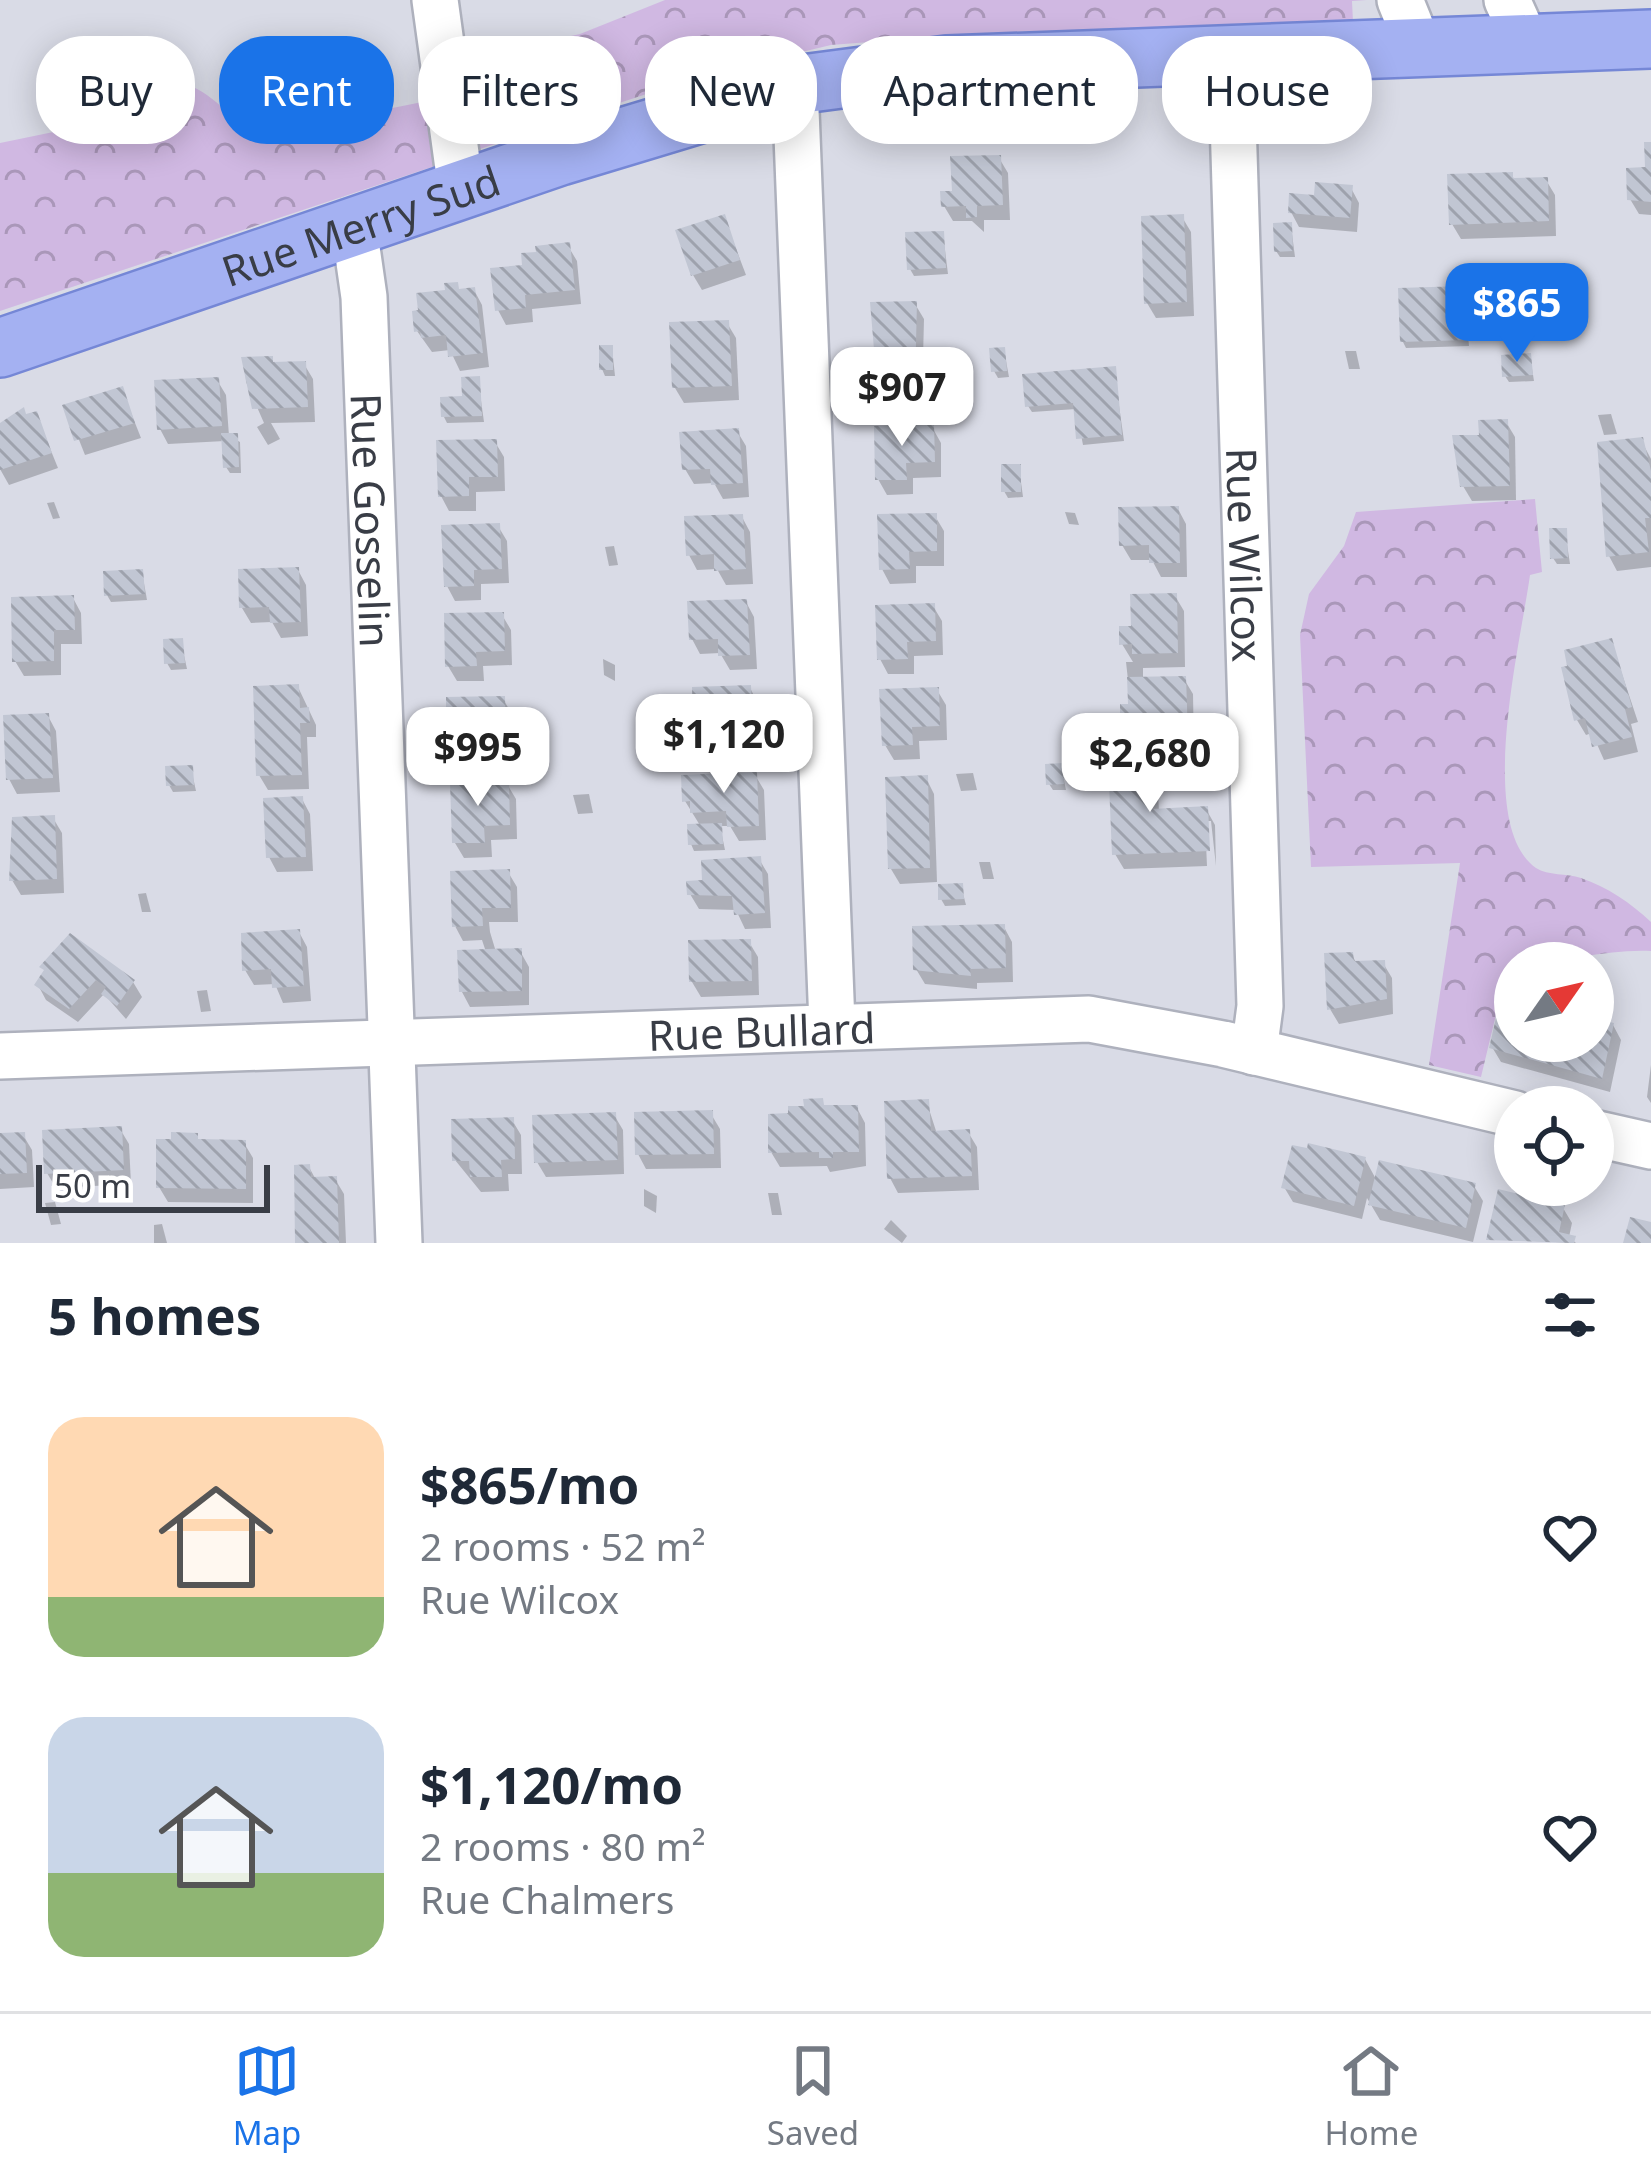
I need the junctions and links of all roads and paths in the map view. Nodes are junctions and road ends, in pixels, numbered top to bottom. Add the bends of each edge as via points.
1 (435, 0) edge
2 (1517, 22) edge
3 (1409, 23) edge
4 (1334, 36) edge
5 (1651, 39) edge
6 (1162, 57) edge
7 (817, 83) edge
8 (645, 128) edge
9 (797, 144) edge
10 (1234, 144) edge
11 (461, 190) junction
12 (354, 227) junction
13 (0, 348) edge
14 (832, 1024) junction
15 (393, 1042) junction
16 (1254, 1052) junction
17 (0, 1056) edge
18 (1494, 1109) edge
19 (1614, 1137) edge
20 (1651, 1146) edge
21 (399, 1243) edge

1 - 11 street
2 - 3 main road, Rue Merry Sud
2 - 5 main road, Rue Merry Sud
3 - 4 main road, Rue Merry Sud
6 - 7 main road, Rue Merry Sud via 947,65
8 - 11 main road, Rue Merry Sud
9 - 14 street
10 - 16 street, Rue Wilcox via 1260,1006
11 - 12 main road, Rue Merry Sud
12 - 13 main road, Rue Merry Sud
12 - 15 street, Rue Gosselin via 364,297
14 - 15 street, Rue Bullard
14 - 16 street, Rue Bullard via 1089,1019
15 - 17 street, Rue Bullard
15 - 21 street, Rue Gosselin
16 - 18 street, Rue Bullard
19 - 20 street

